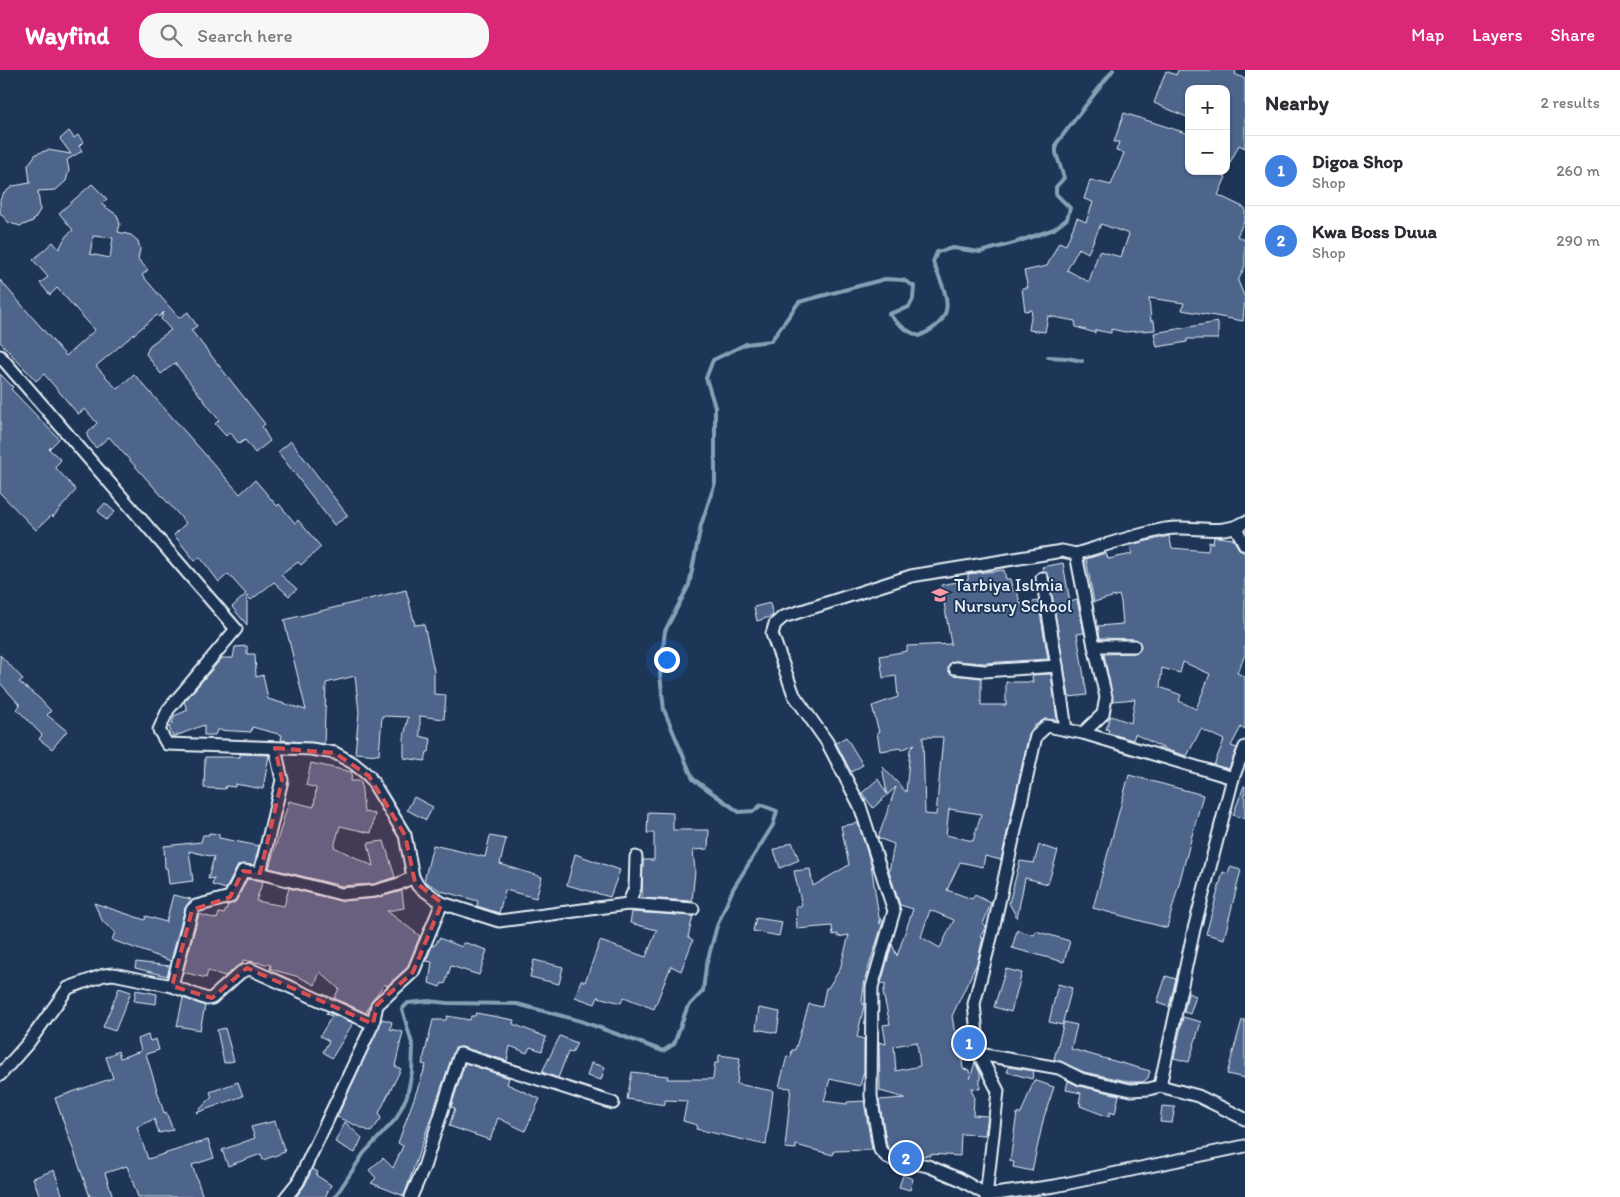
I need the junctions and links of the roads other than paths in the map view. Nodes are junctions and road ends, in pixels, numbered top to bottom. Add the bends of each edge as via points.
1 (0, 356) edge
2 (1240, 525) edge
3 (1245, 545) edge
4 (1076, 554) junction
5 (1042, 578) dead end
6 (1094, 646) junction
7 (1134, 646) dead end
8 (1057, 666) junction
9 (955, 668) dead end
10 (1066, 730) junction
11 (1083, 733) junction
12 (1245, 747) edge
13 (276, 748) junction
14 (1233, 778) junction
15 (636, 857) dead end
16 (260, 874) junction
17 (413, 876) junction
18 (442, 904) junction
19 (628, 904) junction
20 (693, 909) dead end
21 (172, 986) junction
22 (373, 1024) junction
23 (979, 1054) junction
24 (0, 1075) edge
25 (1160, 1086) junction
26 (613, 1103) dead end
27 (1245, 1119) edge
28 (1245, 1146) edge
29 (987, 1196) edge
30 (286, 1197) edge
31 (410, 1197) edge

1 - 13 street via 236,629 168,710 159,730 167,744
2 - 3 street
2 - 4 street via 1168,528
4 - 6 street
4 - 29 street via 1062,551 911,576 783,618 775,624 772,634 794,695 827,742 860,806 894,911 872,986 871,1096 880,1150 888,1158 928,1166 959,1178
5 - 8 street
6 - 7 street
6 - 11 street via 1106,697 1103,714
8 - 9 street via 984,671
8 - 10 street
10 - 11 street
10 - 23 street via 1047,726 1036,736 974,1004
11 - 14 street
12 - 14 street
13 - 16 street via 282,780
13 - 17 street via 311,748 335,754 369,776 405,835
14 - 25 street via 1194,929
15 - 19 street via 636,888
16 - 17 street via 341,894 375,892
16 - 21 street via 243,871 230,897 192,910
17 - 18 street via 418,886
18 - 19 street via 499,921
18 - 22 street via 413,972 378,1005
19 - 20 street
21 - 22 street via 207,999 250,968
21 - 24 street via 104,974 68,988 29,1042
22 - 30 street via 298,1182
23 - 25 street via 1059,1068 1081,1078 1131,1090
23 - 29 street via 998,1091
25 - 27 street via 1198,1096
26 - 31 street via 460,1054 424,1167
28 - 29 street via 1055,1186

